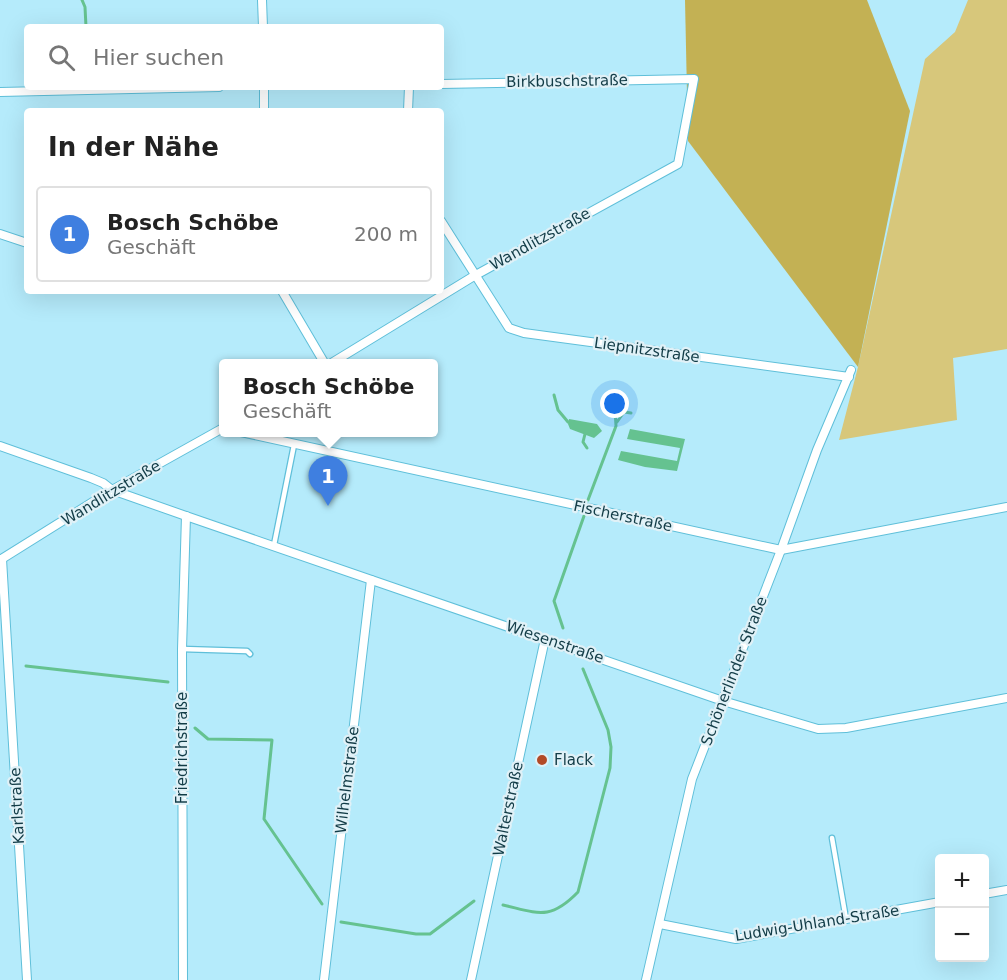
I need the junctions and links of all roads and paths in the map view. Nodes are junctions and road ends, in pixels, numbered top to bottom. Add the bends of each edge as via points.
1 (262, 0) edge
2 (263, 24) edge
3 (694, 79) joint
4 (444, 84) edge
5 (88, 90) edge
6 (264, 90) edge
7 (409, 90) edge
8 (0, 92) edge
9 (264, 108) edge
10 (408, 108) edge
11 (444, 226) edge
12 (0, 234) edge
13 (24, 242) edge
14 (474, 276) junction
15 (284, 294) edge
16 (323, 359) edge
17 (337, 359) edge
18 (850, 373) joint
19 (219, 430) edge
20 (261, 437) edge
21 (294, 445) junction
22 (0, 446) edge
23 (112, 490) junction
24 (1007, 507) edge
25 (186, 516) junction
26 (274, 545) junction
27 (781, 550) junction
28 (1, 559) edge
29 (371, 580) junction
30 (545, 639) junction
31 (182, 649) junction
32 (250, 654) dead end
33 (1007, 698) edge
34 (723, 701) junction
35 (831, 838) dead end
36 (1007, 890) edge
37 (989, 893) edge
38 (935, 903) edge
39 (846, 919) junction
40 (660, 924) junction
41 (27, 980) edge
42 (183, 980) edge
43 (324, 980) edge
44 (471, 980) edge
45 (646, 980) edge

1 - 2 street
3 - 4 street, Birkbuschstraße
3 - 14 street, Wandlitzstraße via 678,164
5 - 8 street
6 - 9 street
7 - 10 street
11 - 14 street, Liepnitzstraße
12 - 13 street
14 - 17 street, Wandlitzstraße
14 - 18 street, Liepnitzstraße via 509,328 524,333
15 - 16 street
18 - 27 street, Schönerlinder Straße
19 - 23 street, Wandlitzstraße
20 - 21 street, Fischerstraße
21 - 26 lane
21 - 27 street, Fischerstraße
22 - 23 street, Wiesenstraße via 103,483
23 - 25 street, Wiesenstraße
23 - 28 street, Wandlitzstraße
24 - 27 street, Fischerstraße
25 - 26 street, Wiesenstraße
25 - 31 street, Friedrichstraße
26 - 29 street, Wiesenstraße
27 - 34 street, Schönerlinder Straße
28 - 41 street, Karlstraße
29 - 30 street, Wiesenstraße
29 - 43 street, Wilhelmstraße
30 - 34 street, Wiesenstraße
30 - 44 street, Walterstraße
31 - 32 lane
31 - 42 street, Friedrichstraße
33 - 34 street, Wiesenstraße via 846,728 818,729
34 - 40 street, Schönerlinder Straße via 692,779
35 - 39 lane
36 - 37 street
38 - 39 street, Ludwig-Uhland-Straße
39 - 40 street, Ludwig-Uhland-Straße via 736,939
40 - 45 street, Schönerlinder Straße

